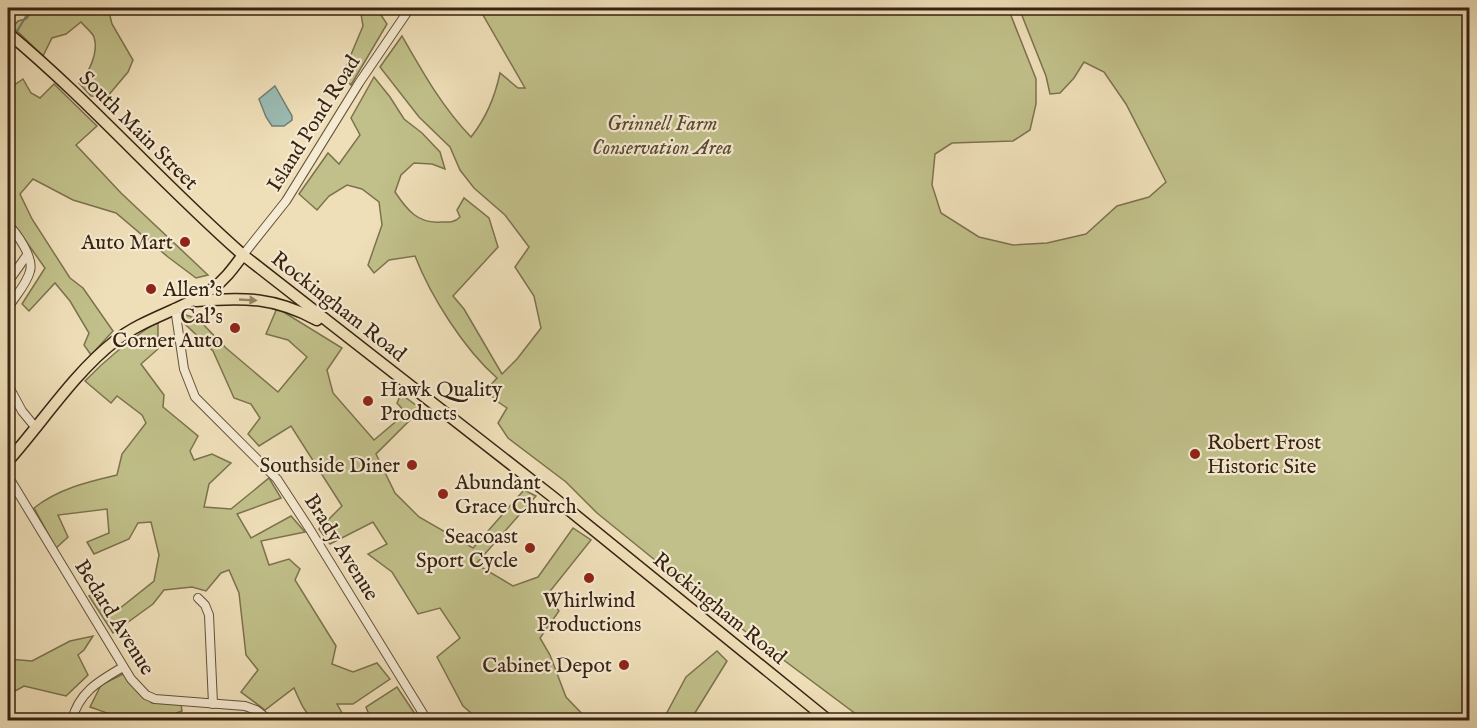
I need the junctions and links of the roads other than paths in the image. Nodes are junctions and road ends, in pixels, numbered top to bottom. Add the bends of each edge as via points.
1 (410, 8) edge
2 (8, 33) edge
3 (8, 225) edge
4 (15, 233) junction
5 (8, 244) edge
6 (27, 255) junction
7 (243, 255) junction
8 (8, 282) edge
9 (190, 302) junction
10 (8, 308) edge
11 (175, 308) junction
12 (340, 332) junction
13 (8, 385) edge
14 (36, 428) junction
15 (8, 462) edge
16 (8, 477) edge
17 (198, 598) dead end
18 (123, 667) junction
19 (213, 704) junction
20 (72, 720) edge
21 (269, 720) edge
22 (427, 720) edge
23 (828, 720) edge

1 - 7 street, Island Pond Road via 290,195
2 - 7 main road, South Main Street
3 - 4 street
4 - 5 street
4 - 6 street
6 - 8 street
6 - 10 street via 31,270
7 - 9 main road, Rockingham Road via 219,284
7 - 12 main road, Rockingham Road
9 - 11 main road, Rockingham Road
9 -> 12 main road via 244,299 280,304
11 - 14 main road, Rockingham Road via 134,328 107,348
11 - 22 street, Brady Avenue via 184,369 195,397 277,479
12 - 23 main road, Rockingham Road via 437,405
13 - 14 street
14 - 15 main road, Rockingham Road
16 - 18 street, Bedard Avenue
17 - 19 street via 209,615
18 - 19 street, Bedard Avenue via 140,689 154,699
18 - 20 street via 87,691
19 - 21 street, Bedard Avenue via 245,706

